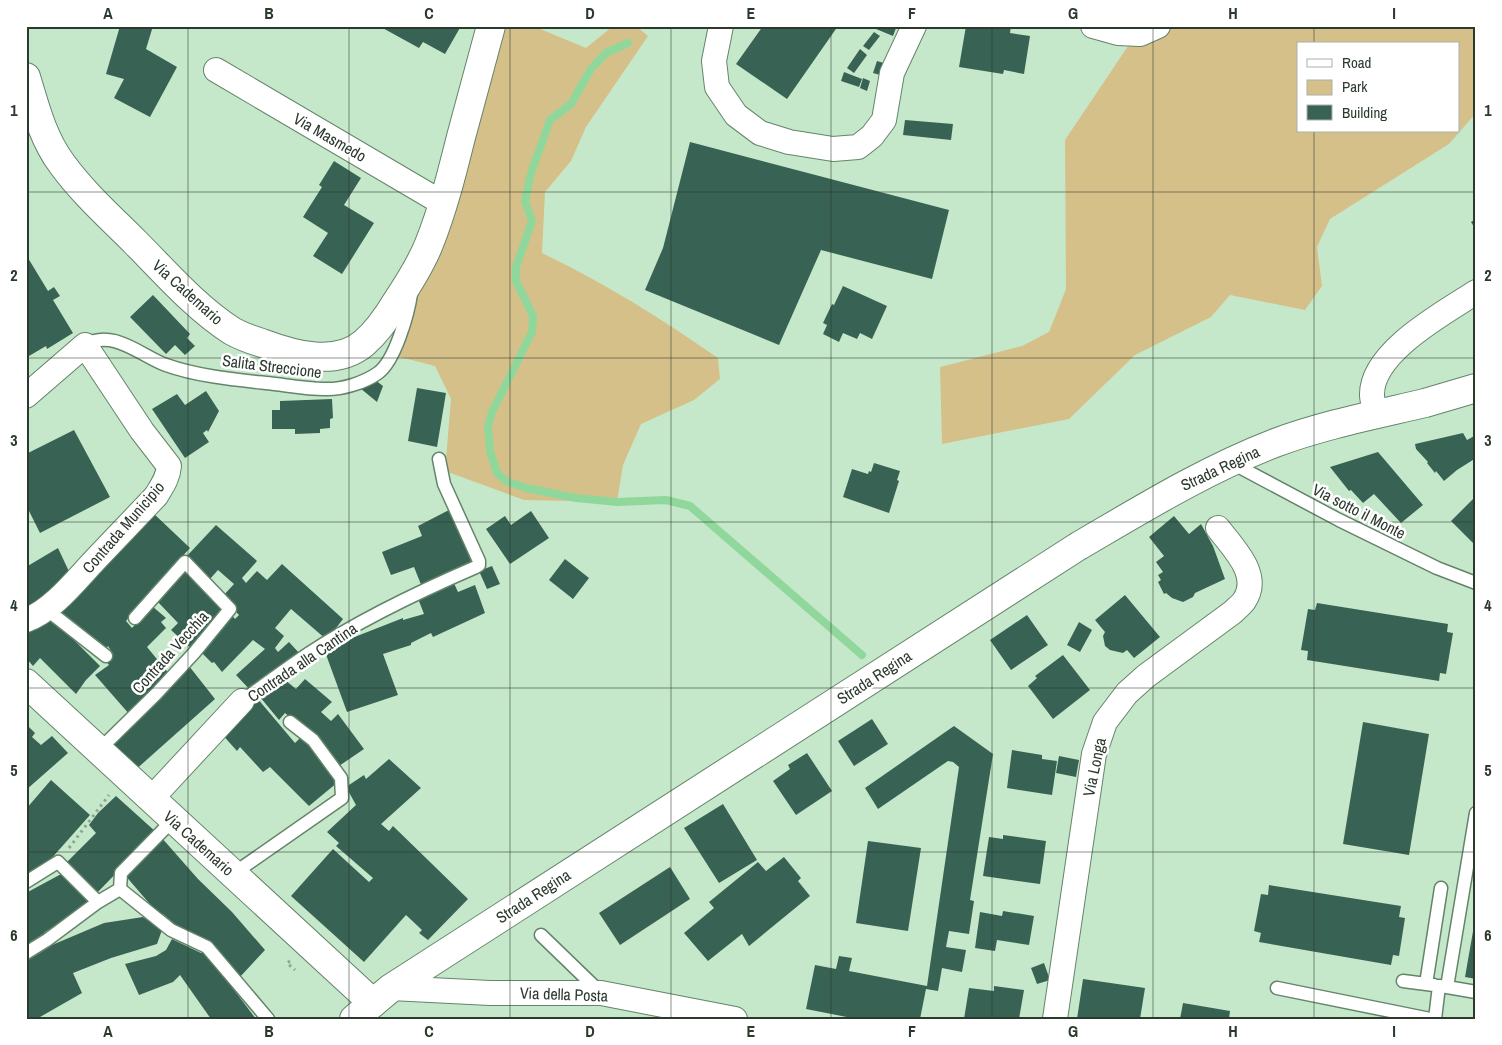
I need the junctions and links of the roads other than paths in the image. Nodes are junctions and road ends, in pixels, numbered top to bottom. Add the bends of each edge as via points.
1 (491, 26) edge
2 (721, 26) edge
3 (914, 26) edge
4 (1093, 26) edge
5 (1158, 26) edge
6 (216, 70) dead end
7 (26, 77) edge
8 (444, 204) junction
9 (416, 269) junction
10 (1476, 292) edge
11 (85, 345) junction
12 (26, 396) edge
13 (1469, 397) edge
14 (1376, 414) junction
15 (439, 459) dead end
16 (1230, 462) junction
17 (1218, 528) dead end
18 (1476, 583) edge
19 (36, 614) edge
20 (136, 618) dead end
21 (106, 656) dead end
22 (26, 683) edge
23 (242, 701) joint
24 (290, 722) dead end
25 (98, 750) junction
26 (151, 799) junction
27 (1476, 813) edge
28 (173, 820) junction
29 (233, 874) junction
30 (26, 882) edge
31 (1441, 888) dead end
32 (120, 889) junction
33 (98, 902) junction
34 (541, 934) dead end
35 (26, 953) edge
36 (1403, 980) dead end
37 (1437, 986) junction
38 (1277, 988) dead end
39 (1476, 992) edge
40 (601, 993) junction
41 (372, 1003) edge
42 (268, 1019) edge
43 (735, 1019) edge
44 (1055, 1019) edge
45 (1430, 1019) edge
46 (1435, 1019) edge

1 - 8 street, Via Cademario
2 - 3 street via 714,61 717,88 736,115 760,133 789,142 833,149 858,146 872,136 884,120 892,73
4 - 5 street via 1118,33 1140,34
6 - 8 street, Via Masmedo
7 - 9 street, Via Cademario via 49,145 62,164 195,302 235,332 278,349 304,355 332,356 348,352 375,333
8 - 9 street, Via Cademario
9 - 11 lane, Salita Streccione via 407,314 392,355 379,373 352,386 325,389 223,377 163,364 122,343 106,339
10 - 14 street via 1412,334 1394,350 1380,368 1373,386
11 - 12 street
11 - 19 street, Contrada Municipio via 169,466 169,473 156,496 75,582
13 - 14 street, Strada Regina via 1427,402
14 - 16 street, Strada Regina via 1308,432
15 - 23 lane, Contrada alla Cantina via 444,484 479,565 413,594 354,626
16 - 18 lane, Via sotto il Monte via 1356,529
16 - 41 street, Strada Regina via 1169,493 1077,547
17 - 44 street, Via Longa via 1249,573 1249,592 1233,612 1127,693 1105,722 1094,754
19 - 21 lane
20 - 25 lane, Contrada Vecchia via 185,562 230,609 156,694
22 - 25 street, Via Cademario
23 - 26 street, Contrada alla Cantina
24 - 29 lane via 313,740 341,778 342,798
25 - 26 street, Via Cademario
26 - 28 street, Via Cademario
27 - 37 lane
28 - 29 street, Via Cademario
28 - 32 lane via 121,873
29 - 41 street, Via Cademario
30 - 33 lane via 58,862
31 - 37 lane
32 - 33 lane
32 - 42 lane via 171,930 207,947
33 - 35 lane
34 - 40 lane
36 - 37 lane
37 - 39 lane
37 - 46 lane
38 - 45 lane
40 - 41 street, Via della Posta via 434,991
40 - 43 street, Via della Posta

